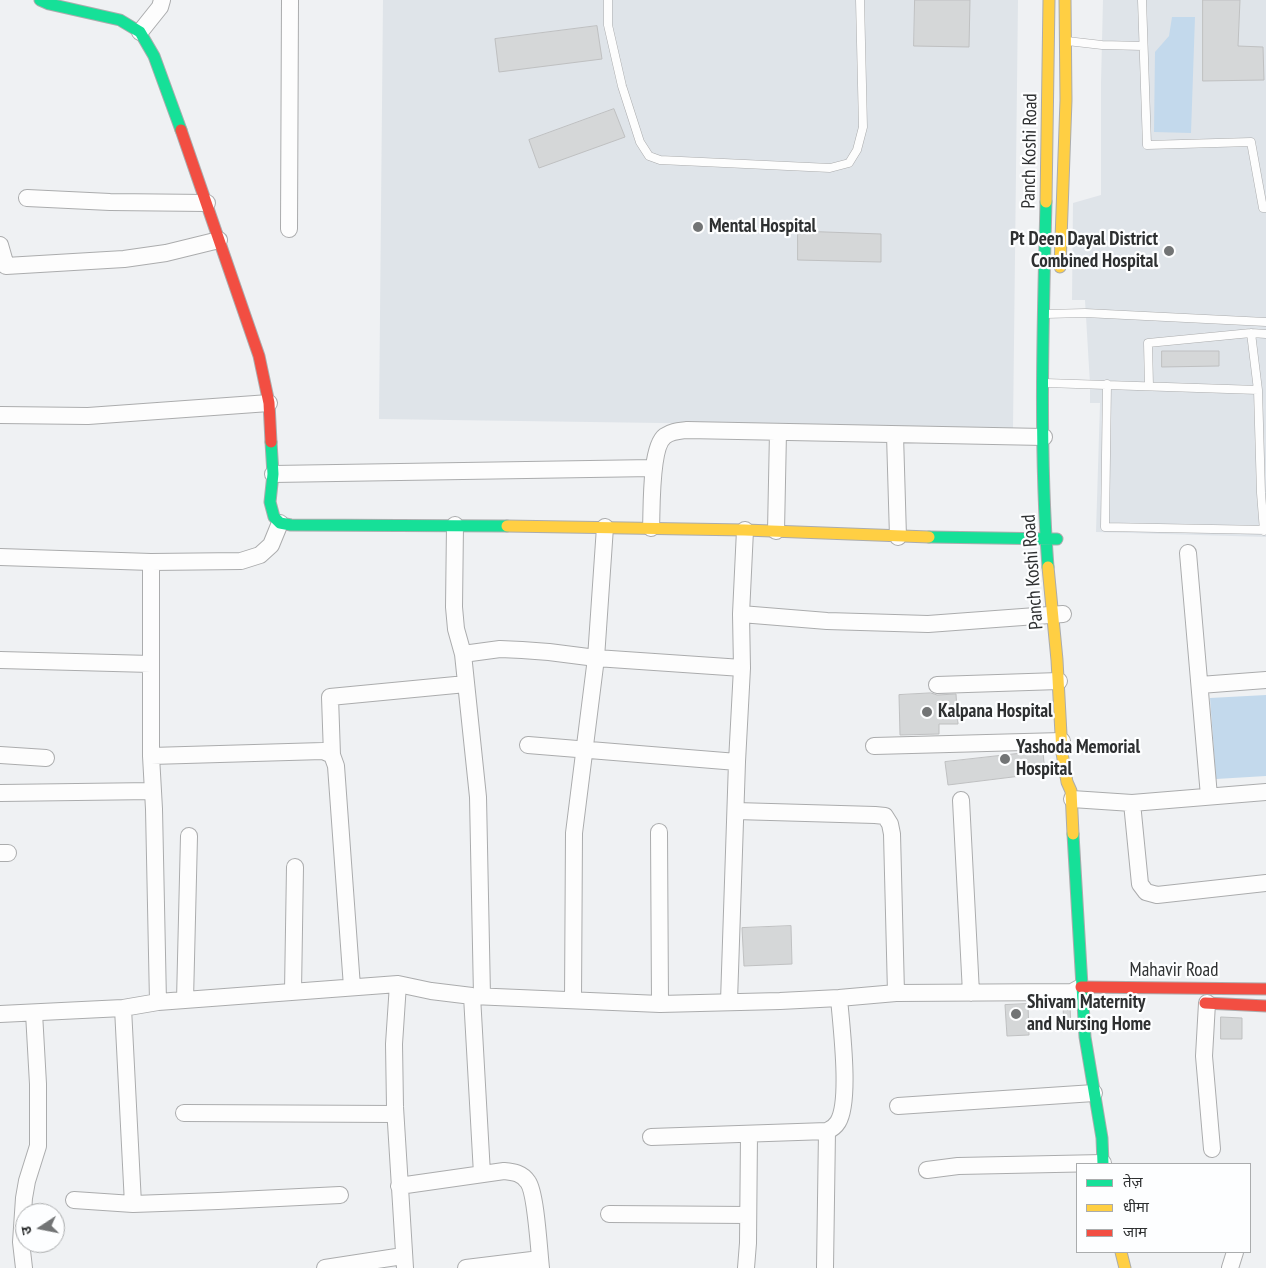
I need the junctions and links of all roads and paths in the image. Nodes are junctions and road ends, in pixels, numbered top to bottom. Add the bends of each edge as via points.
1 (40, 0) edge
2 (162, 0) edge
3 (290, 0) edge
4 (608, 0) edge
5 (860, 0) edge
6 (1050, 0) edge
7 (1065, 0) edge
8 (1142, 0) edge
9 (140, 32) junction
10 (1066, 41) junction
11 (1050, 42) junction
12 (1143, 46) junction
13 (27, 198) dead end
14 (207, 203) junction
15 (1266, 208) edge
16 (289, 229) dead end
17 (219, 240) junction
18 (0, 245) edge
19 (1060, 276) dead end
20 (1044, 314) junction
21 (1266, 322) edge
22 (1251, 333) junction
23 (1266, 334) edge
24 (1043, 382) junction
25 (1107, 384) junction
26 (1150, 386) junction
27 (1258, 390) junction
28 (269, 403) junction
29 (0, 415) edge
30 (778, 432) junction
31 (895, 435) junction
32 (1044, 437) junction
33 (653, 468) junction
34 (273, 474) junction
35 (1264, 492) edge
36 (1056, 499) dead end
37 (280, 523) junction
38 (455, 525) junction
39 (605, 527) junction
40 (651, 528) junction
41 (745, 530) junction
42 (1265, 530) edge
43 (776, 531) junction
44 (898, 537) junction
45 (1051, 539) junction
46 (1188, 553) dead end
47 (1, 562) edge
48 (151, 562) junction
49 (741, 614) junction
50 (1058, 615) junction
51 (462, 654) junction
52 (596, 658) junction
53 (0, 660) edge
54 (151, 664) junction
55 (742, 668) junction
56 (1266, 680) edge
57 (1059, 681) junction
58 (466, 684) junction
59 (937, 685) dead end
60 (1200, 685) junction
61 (1062, 741) junction
62 (528, 744) dead end
63 (874, 746) dead end
64 (585, 750) junction
65 (0, 755) edge
66 (332, 755) junction
67 (151, 756) junction
68 (46, 758) dead end
69 (737, 762) junction
70 (153, 791) junction
71 (1266, 792) edge
72 (0, 793) edge
73 (1071, 795) junction
74 (1209, 796) junction
75 (961, 800) dead end
76 (1132, 803) junction
77 (736, 811) junction
78 (658, 832) dead end
79 (189, 836) dead end
80 (295, 867) dead end
81 (1266, 883) edge
82 (398, 984) junction
83 (352, 987) junction
84 (1266, 989) edge
85 (293, 991) junction
86 (971, 992) junction
87 (1079, 992) junction
88 (896, 993) junction
89 (477, 996) junction
90 (839, 998) junction
91 (1120, 999) dead end
92 (186, 1000) junction
93 (573, 1000) junction
94 (729, 1001) junction
95 (158, 1002) junction
96 (1202, 1003) joint
97 (660, 1004) junction
98 (1266, 1006) edge
99 (123, 1008) junction
100 (34, 1013) junction
101 (0, 1014) edge
102 (1094, 1093) junction
103 (898, 1106) dead end
104 (184, 1113) dead end
105 (395, 1114) junction
106 (827, 1131) junction
107 (748, 1134) junction
108 (651, 1137) dead end
109 (1212, 1149) dead end
110 (1107, 1163) edge
111 (1076, 1164) edge
112 (927, 1170) dead end
113 (482, 1174) junction
114 (399, 1186) junction
115 (340, 1195) dead end
116 (74, 1200) dead end
117 (133, 1204) junction
118 (608, 1214) dead end
119 (748, 1215) junction
120 (1121, 1253) edge
121 (1132, 1253) edge
122 (1235, 1253) edge
123 (404, 1262) edge
124 (541, 1264) edge
125 (24, 1268) edge
126 (325, 1268) edge
127 (466, 1268) edge
128 (746, 1268) edge
129 (825, 1268) edge
130 (1124, 1268) edge
131 (1135, 1268) edge
132 (1230, 1268) edge

1 - 9 street via 120,20
2 - 9 street
3 - 16 street
4 - 5 lane via 608,25 622,86 640,142 650,156 660,160 830,168 849,163 858,150 862,126
6 - 11 street, Panch Koshi Road
7 - 10 street
8 - 12 lane
9 - 14 street via 154,56
10 - 11 lane
10 - 12 lane
10 - 19 street
11 - 20 street, Panch Koshi Road
12 - 15 lane via 1147,145 1251,142 1263,208
13 - 14 street
14 - 17 street
17 - 18 street via 124,260 6,266
17 - 28 street via 259,356
20 - 21 lane
20 - 24 street, Panch Koshi Road
22 - 23 lane
22 - 26 lane via 1148,343
22 - 27 lane
24 - 25 lane
24 - 32 street, Panch Koshi Road
25 - 26 lane
25 - 42 lane via 1105,527
26 - 27 lane
27 - 35 lane
28 - 29 street via 88,416
28 - 34 street
30 - 31 street
30 - 33 street via 673,431 663,437
30 - 43 street
31 - 32 street
31 - 44 street
32 - 45 street, Panch Koshi Road
33 - 34 street
33 - 40 street
34 - 37 street via 270,502 274,518
35 - 42 lane
36 - 45 street
37 - 38 street
37 - 48 street via 271,545 260,555 241,561
38 - 39 street
38 - 51 street via 454,607
39 - 40 street
39 - 52 street
40 - 41 street
41 - 43 street
41 - 49 street
43 - 44 street
44 - 45 street
45 - 50 street, Panch Koshi Road
46 - 60 street
47 - 48 street
48 - 54 street
49 - 50 street via 928,624
49 - 55 street
50 - 57 street, Panch Koshi Road
50 - 73 street via 1074,784
51 - 52 street via 508,650
51 - 58 street
52 - 55 street
52 - 64 street
53 - 54 street
54 - 67 street
55 - 69 street
56 - 60 street
57 - 59 street
57 - 61 street, Panch Koshi Road
58 - 66 street via 330,697
58 - 89 street via 478,797
60 - 74 street
61 - 63 street
61 - 73 street, Panch Koshi Road via 1066,784
62 - 64 street
64 - 69 street
64 - 93 street via 574,833
65 - 68 street
66 - 67 street via 323,751
66 - 83 street via 336,766
67 - 70 street
69 - 77 street
70 - 72 street
70 - 95 street
71 - 74 street
73 - 76 street
73 - 87 street, Panch Koshi Road
74 - 76 street
75 - 86 street
76 - 81 street via 1140,884 1146,892 1157,895
77 - 88 street via 885,816 892,834
77 - 94 street
78 - 97 street
79 - 92 street
80 - 85 street
82 - 83 street
82 - 89 street
82 - 105 street via 394,1044
83 - 85 street
84 - 87 street, Mahavir Road
85 - 92 street
86 - 87 street
86 - 88 street
87 - 91 street
87 - 102 street, Panch Koshi Road
88 - 90 street
89 - 93 street
89 - 113 street
90 - 94 street
90 - 106 street via 845,1083 841,1116
92 - 95 street
93 - 97 street
94 - 97 street
95 - 99 street
96 - 98 street
96 - 109 street
99 - 100 street
99 - 117 street
100 - 101 street
100 - 125 street via 38,1146 24,1198
102 - 103 street
102 - 110 street, Panch Koshi Road
104 - 105 street
105 - 114 street
106 - 107 street
106 - 129 street
107 - 108 street
107 - 119 street
111 - 112 street via 958,1166
113 - 114 street
113 - 124 street via 519,1173 529,1182
114 - 123 street
115 - 117 street
116 - 117 street
118 - 119 street
119 - 128 street
120 - 130 street
121 - 131 street
122 - 132 street
123 - 126 street
124 - 127 street

